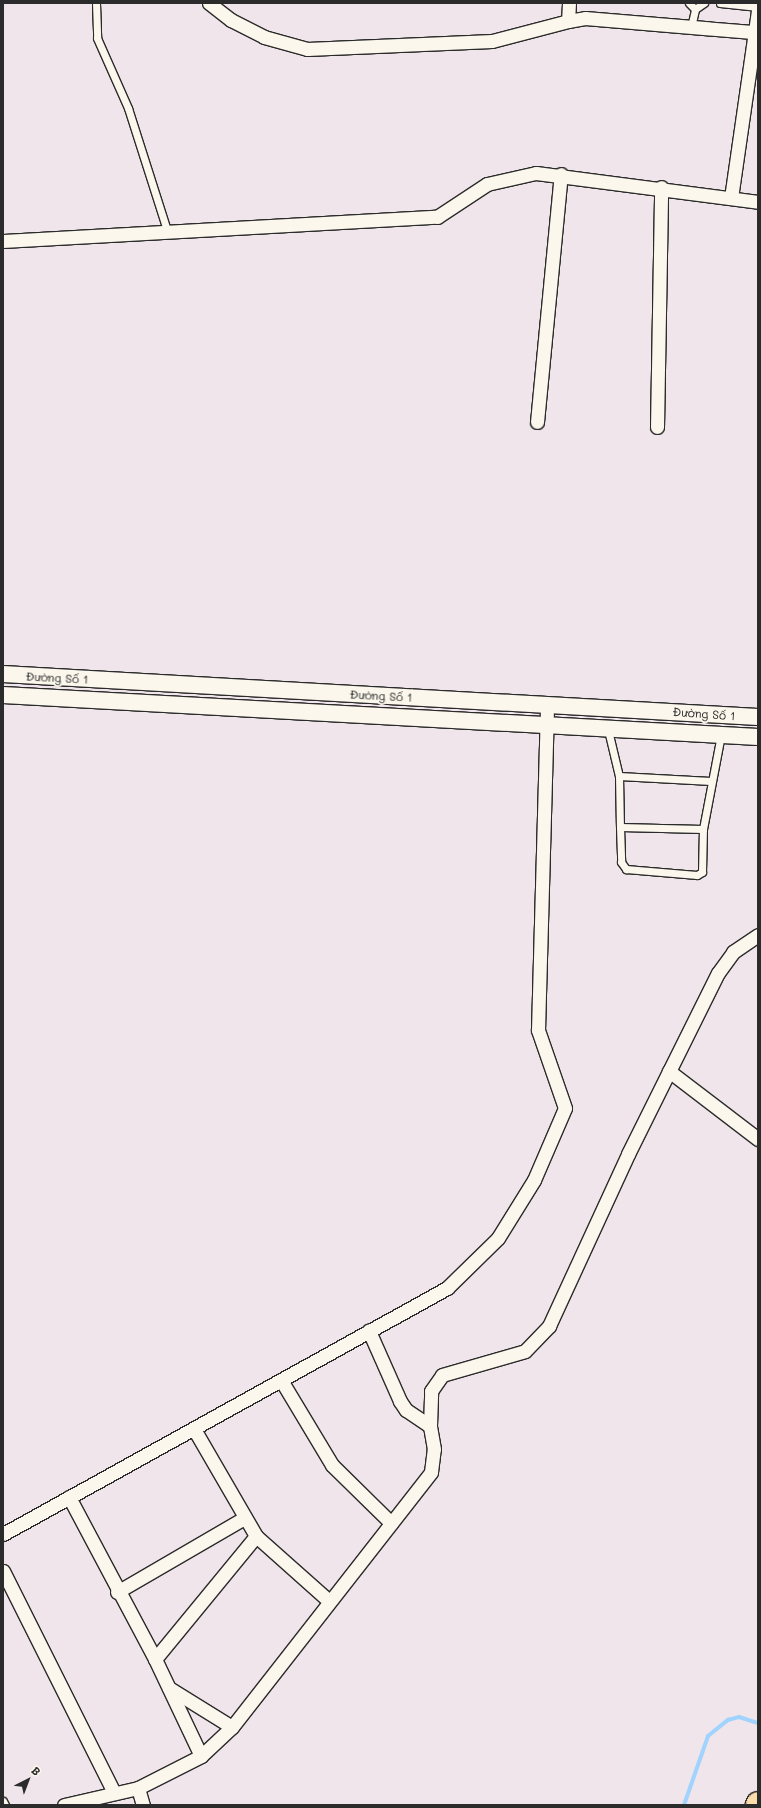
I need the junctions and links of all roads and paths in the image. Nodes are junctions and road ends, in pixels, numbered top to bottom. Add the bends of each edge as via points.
1 (96, 3) edge
2 (209, 3) edge
3 (569, 3) edge
4 (689, 3) edge
5 (704, 3) edge
6 (720, 3) edge
7 (758, 8) edge
8 (695, 9) junction
9 (568, 21) junction
10 (691, 27) junction
11 (752, 32) junction
12 (561, 174) junction
13 (661, 187) junction
14 (731, 198) junction
15 (758, 202) edge
16 (167, 230) junction
17 (3, 241) edge
18 (537, 422) dead end
19 (657, 427) dead end
20 (3, 674) edge
21 (3, 695) edge
22 (547, 704) junction
23 (758, 717) edge
24 (547, 727) junction
25 (608, 730) junction
26 (721, 735) junction
27 (758, 737) edge
28 (619, 776) junction
29 (711, 781) junction
30 (620, 827) junction
31 (703, 829) junction
32 (758, 936) edge
33 (669, 1071) junction
34 (758, 1139) edge
35 (369, 1331) junction
36 (281, 1380) junction
37 (430, 1426) junction
38 (194, 1429) junction
39 (69, 1497) junction
40 (244, 1518) junction
41 (391, 1523) junction
42 (3, 1534) edge
43 (256, 1536) junction
44 (3, 1571) edge
45 (117, 1592) junction
46 (329, 1601) junction
47 (155, 1659) junction
48 (169, 1688) junction
49 (232, 1727) junction
50 (201, 1756) junction
51 (138, 1788) junction
52 (113, 1791) junction
53 (3, 1801) edge
54 (5, 1805) edge
55 (64, 1805) edge
56 (144, 1805) edge

1 - 16 lane via 97,38 128,108
2 - 9 street via 231,20 264,37 307,49 492,41
3 - 9 street
4 - 8 lane
5 - 8 lane
6 - 7 lane
7 - 11 street
8 - 10 lane
9 - 10 street via 585,18
10 - 11 street
11 - 14 street
12 - 13 street
12 - 16 street via 536,173 495,182 437,217
12 - 18 street
13 - 14 street
13 - 19 street
14 - 15 street
16 - 17 street
20 - 22 street, Đường Số 1
21 - 24 street, Đường Số 1
22 - 23 street, Đường Số 1
22 - 24 street
24 - 25 street, Đường Số 1
24 - 35 street via 538,1030 565,1108 534,1180 498,1238 447,1288
25 - 26 street, Đường Số 1
25 - 28 lane
26 - 27 street, Đường Số 1
26 - 29 lane
28 - 29 lane
28 - 30 lane
29 - 31 lane
30 - 31 lane
30 - 31 lane via 621,862 626,869 696,876 702,872
32 - 33 street via 733,952 718,973
33 - 34 street
33 - 37 street via 549,1326 525,1351 442,1375 431,1392
35 - 36 street
35 - 37 street via 400,1401 406,1410
36 - 38 street
36 - 41 street via 332,1466
37 - 41 street via 434,1449 431,1472
38 - 39 street
38 - 40 street
39 - 42 street
39 - 45 street
40 - 43 street
40 - 45 street
41 - 46 street
43 - 46 street
43 - 47 street
44 - 52 street
45 - 47 street
46 - 49 street
47 - 48 street
48 - 49 street
48 - 50 street
49 - 50 street
50 - 51 street
51 - 52 street
51 - 56 street
52 - 55 street
53 - 54 lane

